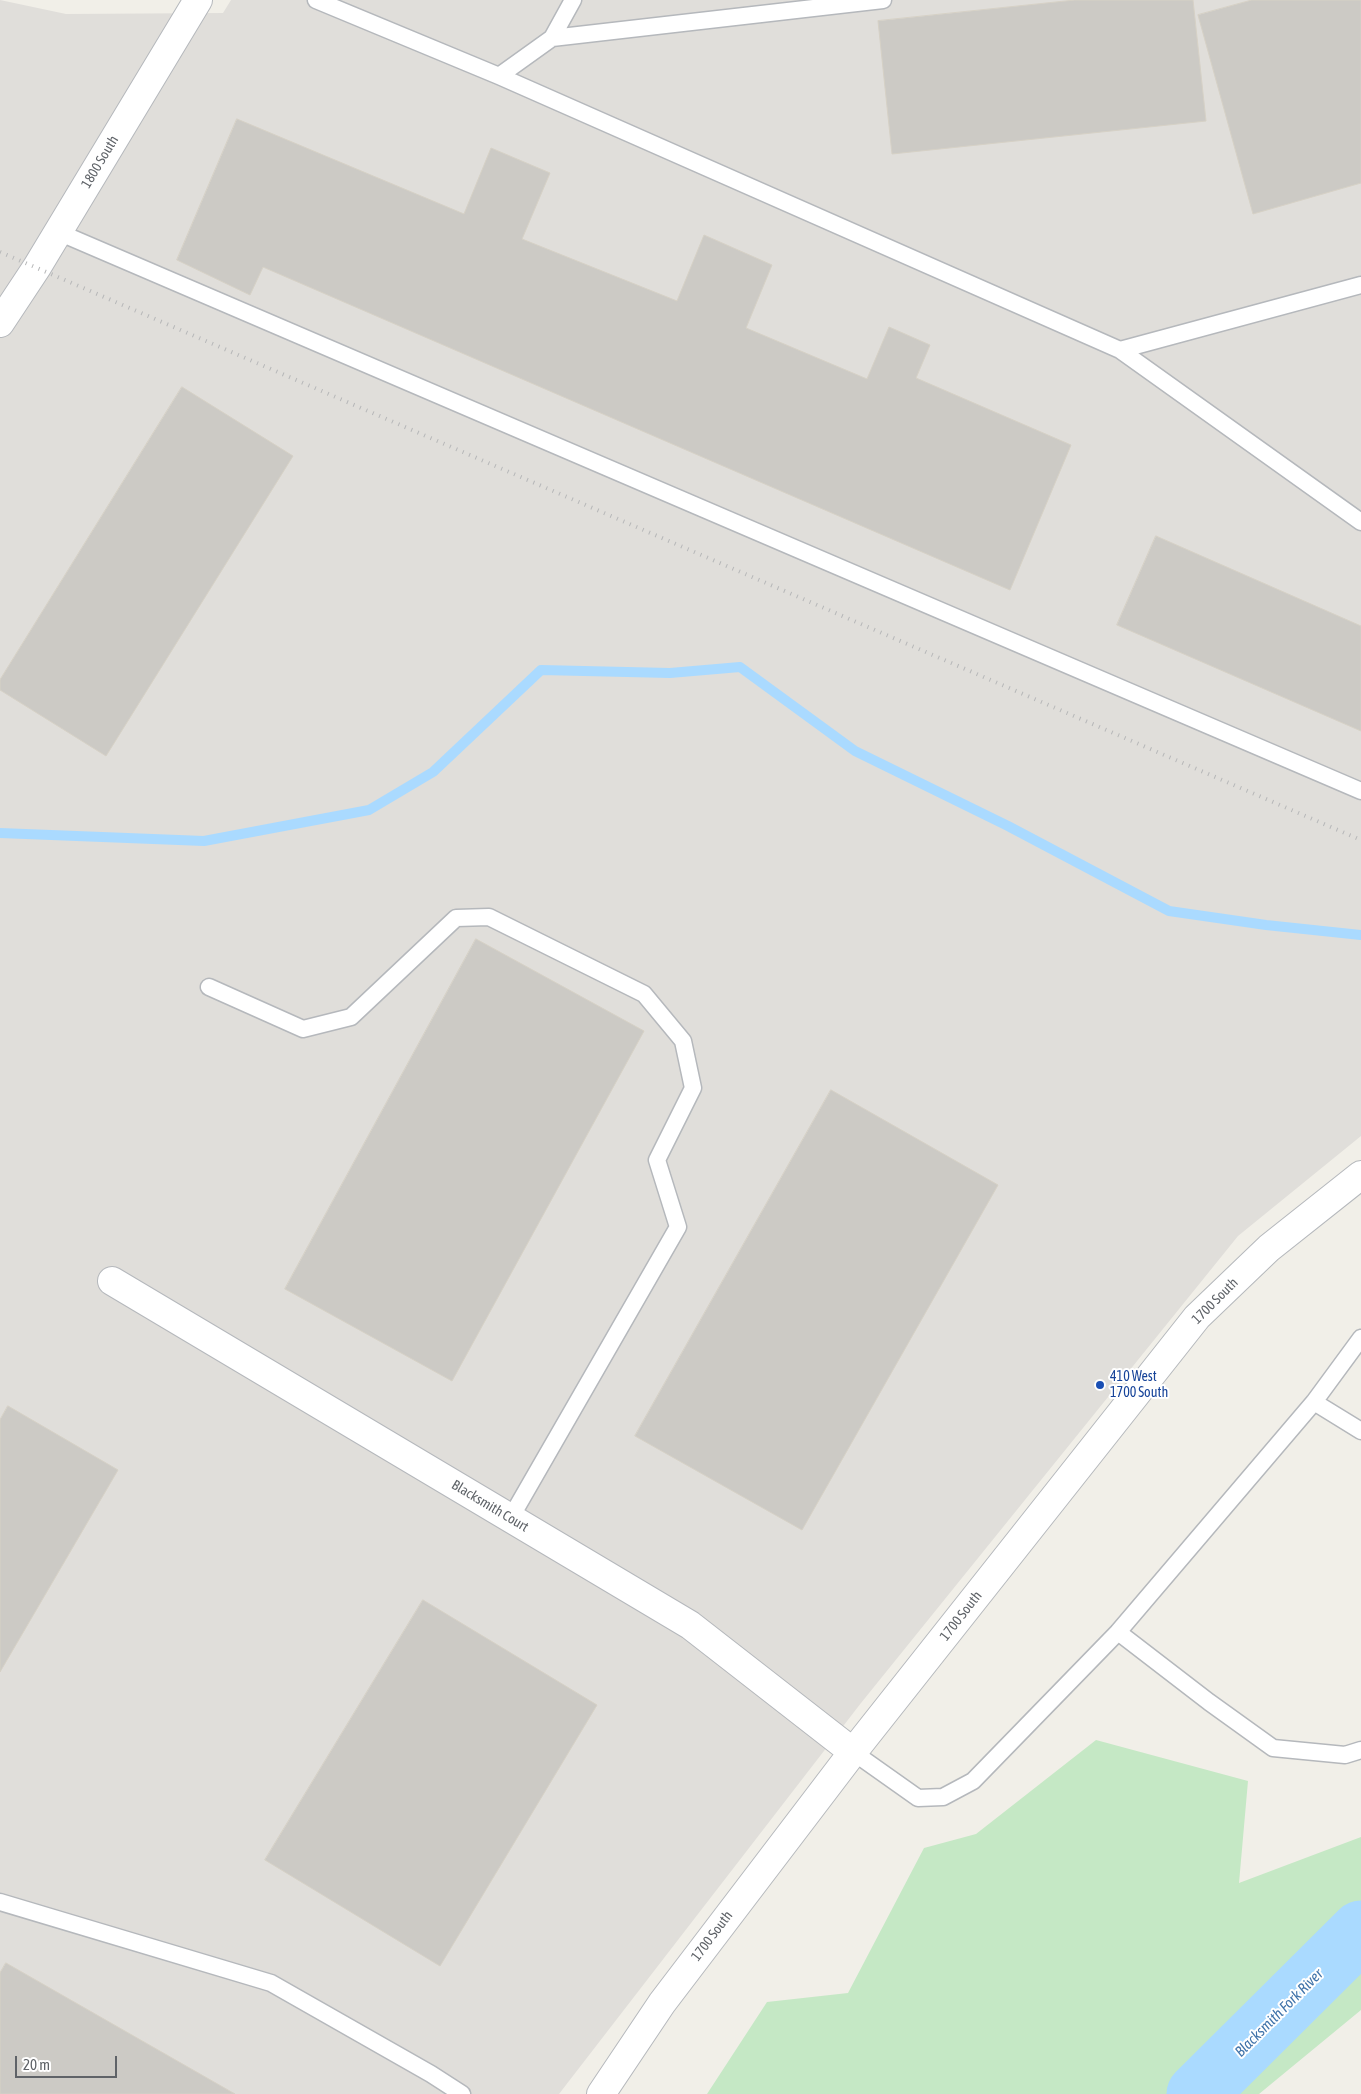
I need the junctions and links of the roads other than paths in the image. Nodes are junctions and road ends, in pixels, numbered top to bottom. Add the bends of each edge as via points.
1 (198, 0) edge
2 (316, 0) edge
3 (573, 0) edge
4 (883, 0) edge
5 (809, 4) edge
6 (552, 38) junction
7 (499, 76) junction
8 (58, 232) junction
9 (1361, 284) edge
10 (0, 323) edge
11 (1120, 350) junction
12 (1361, 522) edge
13 (1361, 791) edge
14 (209, 987) dead end
15 (1361, 1175) edge
16 (112, 1281) dead end
17 (1361, 1338) edge
18 (1314, 1402) junction
19 (1361, 1431) edge
20 (510, 1519) junction
21 (1118, 1632) junction
22 (1361, 1750) edge
23 (853, 1752) junction
24 (0, 1902) edge
25 (462, 2094) edge
26 (601, 2094) edge

1 - 8 street, 1800 South
2 - 7 lane
3 - 6 lane
4 - 5 lane
5 - 6 lane
6 - 7 lane
7 - 11 lane
8 - 10 street, 1800 South
8 - 13 lane
9 - 11 lane
11 - 12 lane
14 - 20 lane via 303,1029 350,1017 456,918 489,917 644,994 683,1041 693,1088 657,1160 678,1227
15 - 23 street, 1700 South via 1269,1248 1198,1317
16 - 20 street, Blacksmith Court
17 - 18 lane
18 - 19 lane
18 - 21 lane
20 - 23 street, Blacksmith Court via 690,1625
21 - 22 lane via 1273,1748 1345,1755
21 - 23 lane via 974,1781 943,1797 918,1798
23 - 26 street, 1700 South via 662,2003
24 - 25 lane via 271,1983

